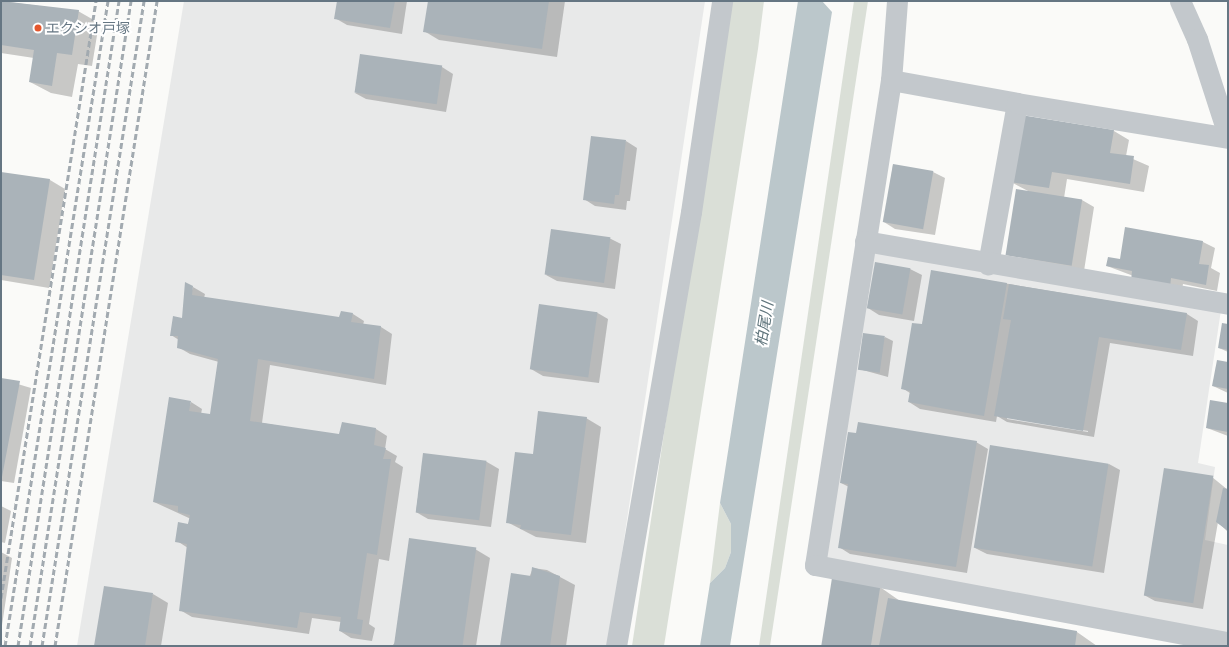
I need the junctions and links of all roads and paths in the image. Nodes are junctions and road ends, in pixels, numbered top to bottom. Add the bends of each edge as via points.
1 (722, 1) edge
2 (897, 1) edge
3 (1180, 1) edge
4 (890, 80) junction
5 (1017, 103) junction
6 (1228, 135) edge
7 (1228, 138) edge
8 (865, 241) junction
9 (988, 264) junction
10 (1228, 304) edge
11 (1228, 642) edge
12 (616, 646) edge

1 - 12 street via 692,212
2 - 4 street
3 - 6 street via 1197,40
4 - 5 street
4 - 8 street
5 - 7 street
5 - 9 street
8 - 9 street
8 - 11 street via 815,565
9 - 10 street

